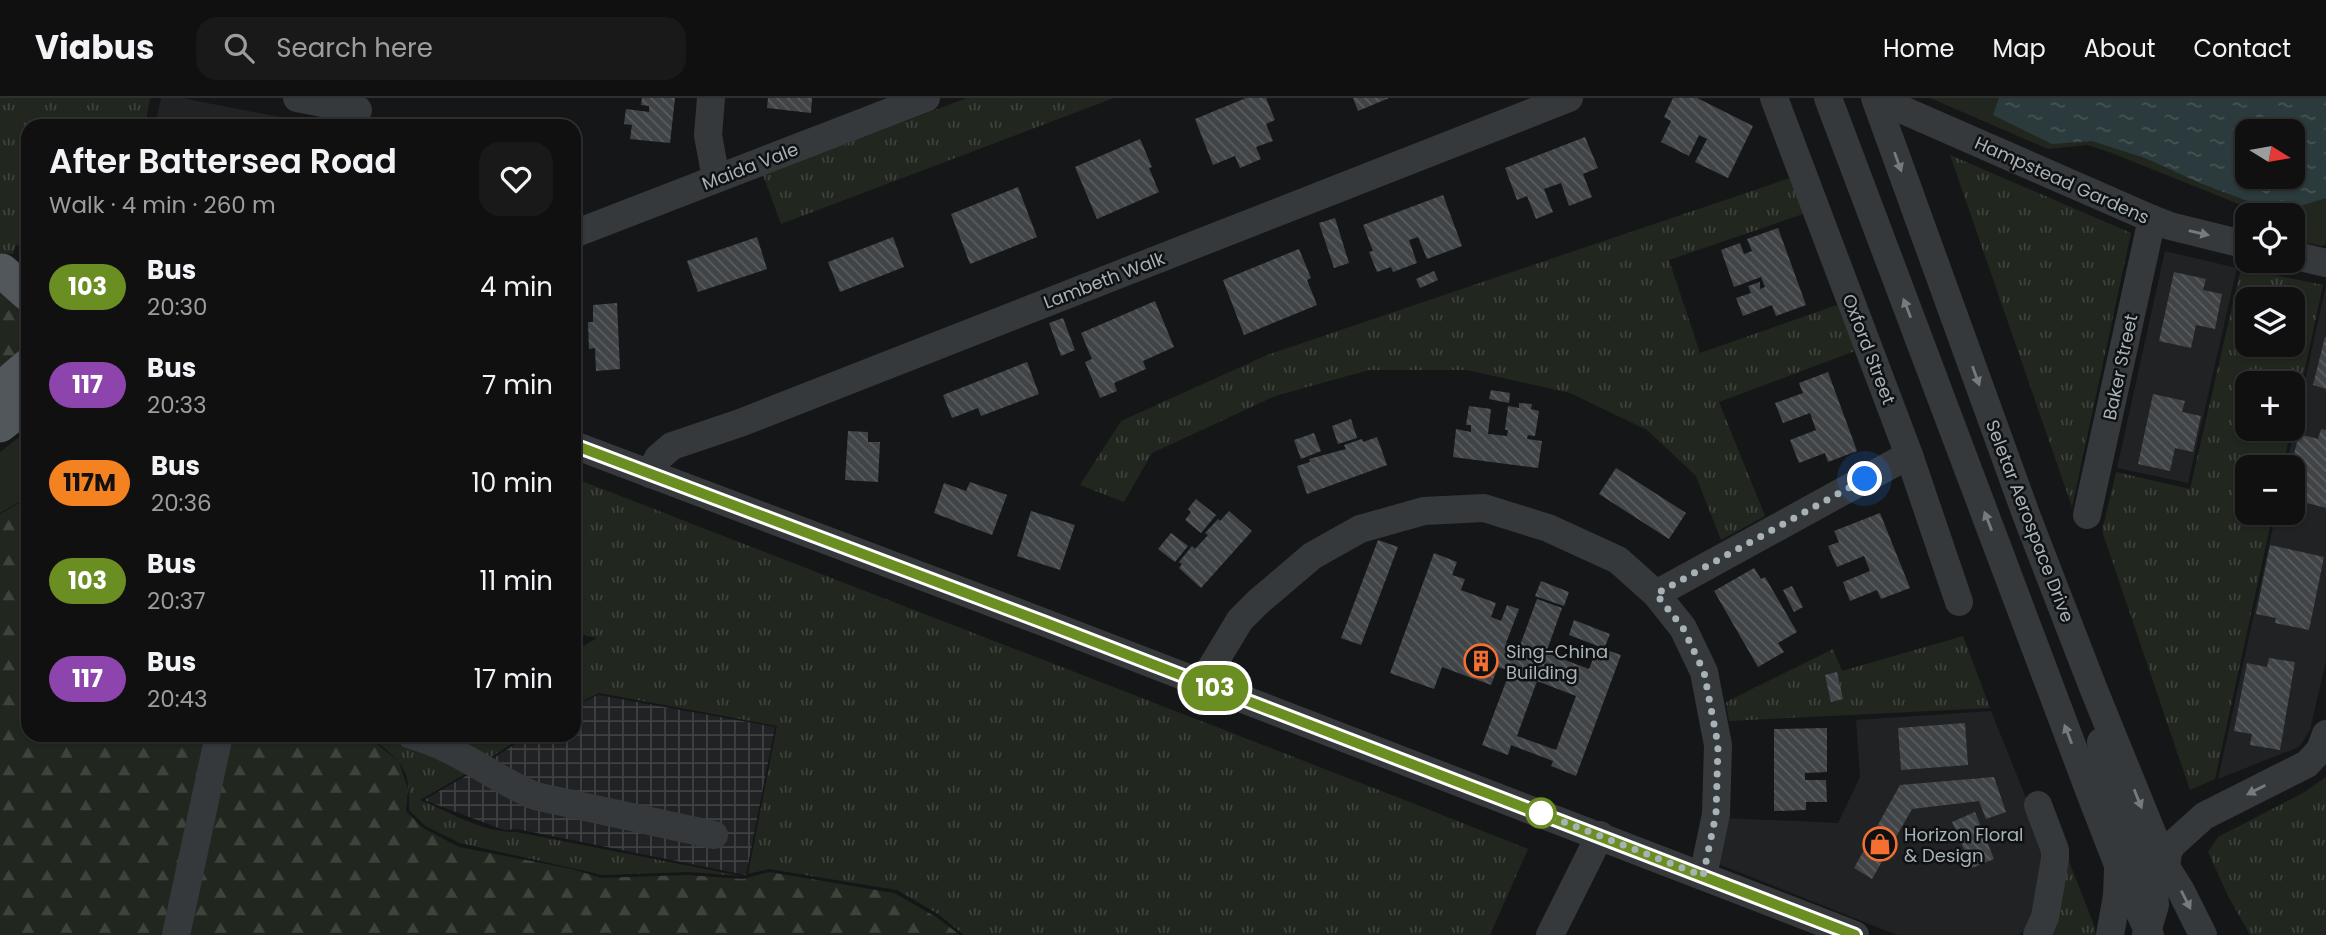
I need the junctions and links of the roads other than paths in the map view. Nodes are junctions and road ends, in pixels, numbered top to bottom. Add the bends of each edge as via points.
1 (297, 98) edge
2 (711, 98) edge
3 (1569, 98) edge
4 (1774, 98) edge
5 (1828, 98) edge
6 (1875, 98) edge
7 (1883, 98) edge
8 (914, 100) edge
9 (358, 111) edge
10 (716, 179) junction
11 (2152, 219) junction
12 (581, 231) edge
13 (2235, 242) edge
14 (2305, 259) edge
15 (2326, 263) edge
16 (21, 372) edge
17 (0, 390) edge
18 (21, 409) edge
19 (21, 420) edge
20 (0, 427) edge
21 (581, 448) edge
22 (1909, 455) junction
23 (650, 474) junction
24 (2087, 515) dead end
25 (1656, 594) junction
26 (1959, 602) dead end
27 (1202, 683) junction
28 (2094, 691) junction
29 (2326, 734) edge
30 (217, 742) edge
31 (430, 742) edge
32 (2038, 805) dead end
33 (714, 835) dead end
34 (1600, 835) junction
35 (2118, 865) junction
36 (2166, 867) junction
37 (1703, 876) junction
38 (2148, 934) edge
39 (176, 935) edge
40 (1550, 935) edge
41 (1855, 935) edge
42 (2037, 935) edge
43 (2109, 935) edge
44 (2203, 935) edge

1 - 9 street
2 - 10 street via 708,135
3 - 23 street, Lambeth Walk via 672,446 658,458
4 - 22 street, Oxford Street
35 -> 5 street
6 -> 28 street, Seletar Aerospace Drive
7 - 11 street, Hampstead Gardens
8 - 10 street, Maida Vale
10 - 12 street, Maida Vale
11 -> 13 street, Hampstead Gardens
11 - 24 street, Baker Street
14 - 15 street
16 - 17 main road
18 - 20 main road
19 - 20 street
21 - 23 street
22 - 25 street
22 - 26 street, Oxford Street
23 - 27 street
25 - 27 street via 1618,560 1548,528 1485,508 1424,511 1360,529 1312,556 1240,620
25 - 37 street via 1683,628 1704,672 1718,745 1716,814
27 - 34 street
28 -> 36 street, Seletar Aerospace Drive
28 - 38 street via 2112,794 2154,892
29 -> 36 street via 2307,764 2204,816 2172,845
30 - 39 street
31 - 33 street via 535,796
32 - 42 street via 2056,859
34 - 37 street
34 - 40 street
35 - 38 street
35 - 43 street
36 -> 44 street, Seletar Aerospace Drive
37 - 41 street

